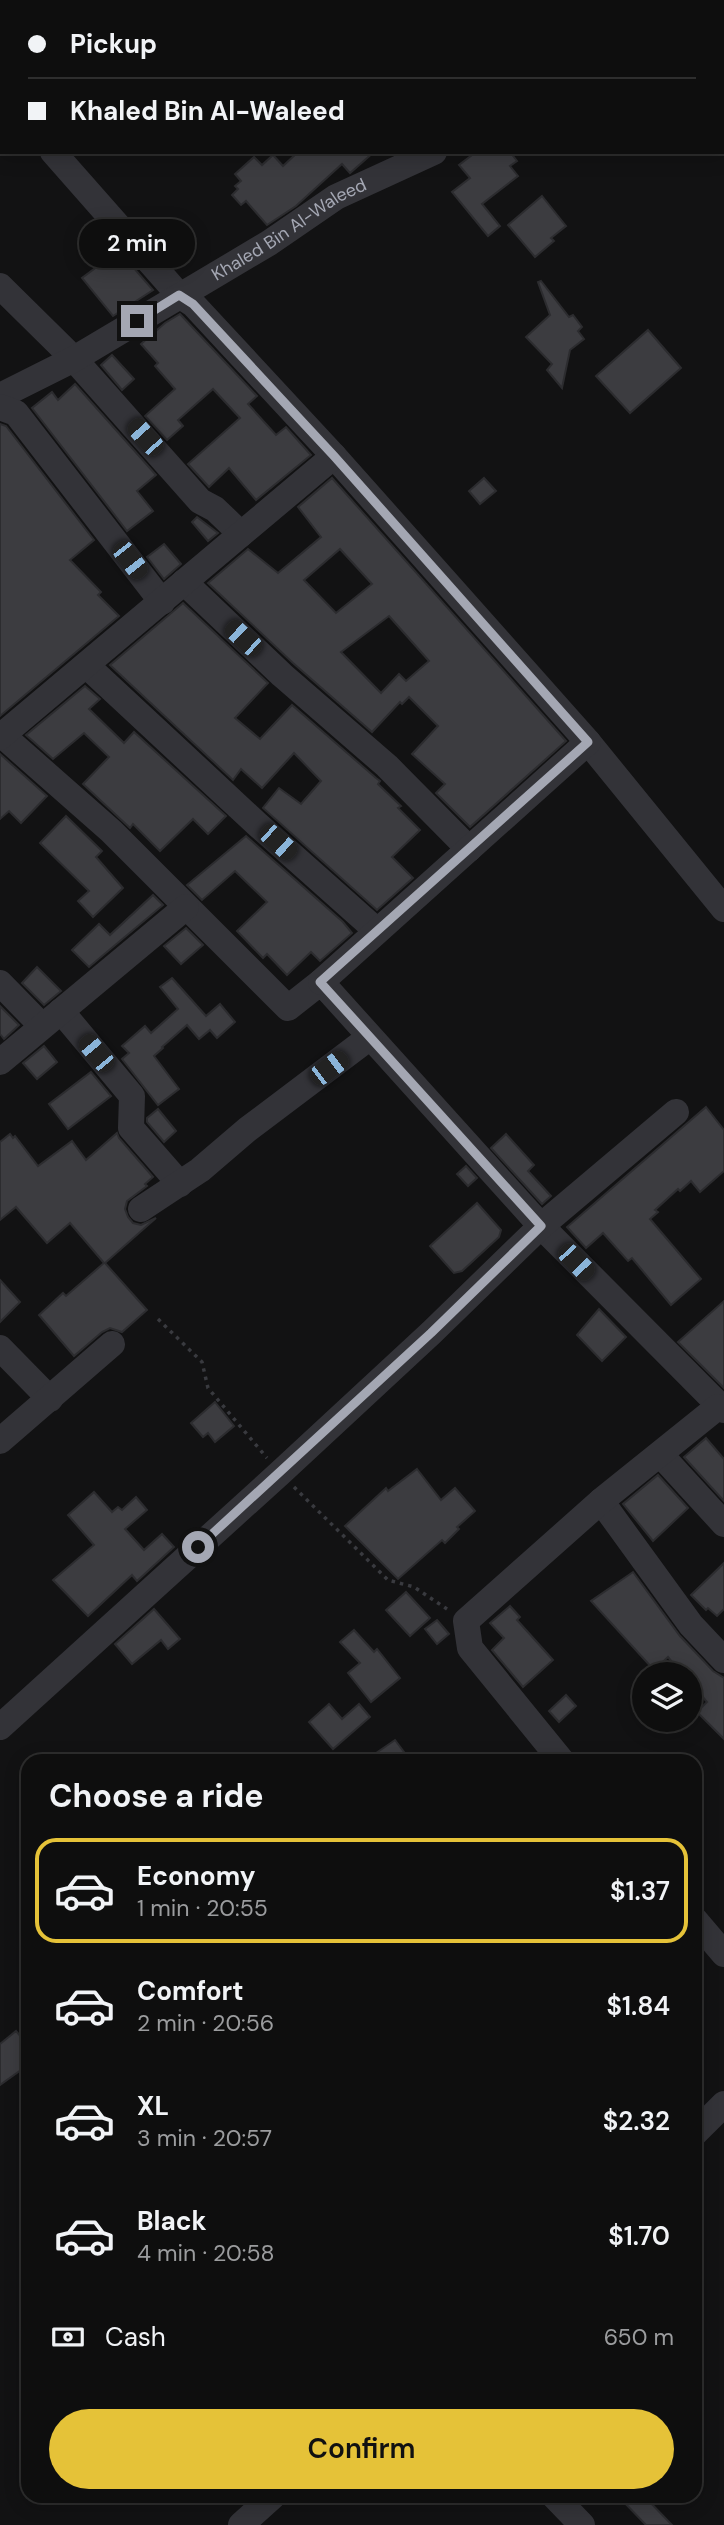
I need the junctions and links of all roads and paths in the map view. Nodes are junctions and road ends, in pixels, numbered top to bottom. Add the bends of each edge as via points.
1 (55, 154) edge
2 (423, 154) edge
3 (397, 159) edge
4 (0, 286) edge
5 (179, 295) junction
6 (74, 359) junction
7 (0, 396) edge
8 (0, 407) edge
9 (334, 456) junction
10 (241, 534) junction
11 (184, 582) junction
12 (162, 602) junction
13 (86, 665) junction
14 (1, 736) edge
15 (588, 742) junction
16 (469, 849) junction
17 (186, 906) junction
18 (724, 909) edge
19 (376, 930) junction
20 (320, 982) junction
21 (0, 983) edge
22 (52, 1018) junction
23 (370, 1037) junction
24 (0, 1062) edge
25 (676, 1112) dead end
26 (180, 1184) junction
27 (141, 1209) dead end
28 (541, 1226) junction
29 (158, 1319) dead end
30 (112, 1344) dead end
31 (0, 1348) edge
32 (50, 1399) junction
33 (721, 1408) edge
34 (0, 1441) edge
35 (660, 1454) junction
36 (280, 1473) junction
37 (601, 1501) junction
38 (724, 1524) edge
39 (466, 1621) junction
40 (724, 1660) edge
41 (0, 1727) edge
42 (556, 1754) edge
43 (702, 1928) edge
44 (724, 1954) edge
45 (724, 2104) edge
46 (702, 2126) edge
47 (265, 2503) edge
48 (561, 2503) edge
49 (241, 2525) edge
50 (582, 2525) edge

1 - 5 street
2 - 3 street, Khaled Bin Al-Waleed
3 - 5 street, Khaled Bin Al-Waleed via 269,243
4 - 6 street
5 - 6 street, Khaled Bin Al-Waleed
5 - 9 street via 193,304
6 - 7 street, Khaled Bin Al-Waleed
6 - 10 street via 200,501
8 - 12 street via 16,413
9 - 10 street
9 - 15 street
10 - 11 street
11 - 12 street
11 - 16 street via 387,766
12 - 13 street
13 - 14 street
13 - 19 street
14 - 17 street via 111,831
15 - 16 street
15 - 18 street
16 - 19 street
17 - 20 street via 288,1008
17 - 22 street
19 - 20 street
20 - 23 street
21 - 22 street
22 - 24 street
22 - 26 street via 132,1096 131,1128
23 - 26 street
23 - 28 street
25 - 28 street
26 - 27 street
28 - 33 street
28 - 36 street
29 - 36 path via 202,1362 208,1388
30 - 32 street
31 - 32 street
32 - 34 street
33 - 35 street
35 - 37 street
35 - 38 street
36 - 39 path via 388,1580 414,1587
36 - 41 street
37 - 39 street
37 - 40 street via 691,1625
39 - 42 street via 470,1648
43 - 44 street
45 - 46 street
47 - 49 street
48 - 50 street

